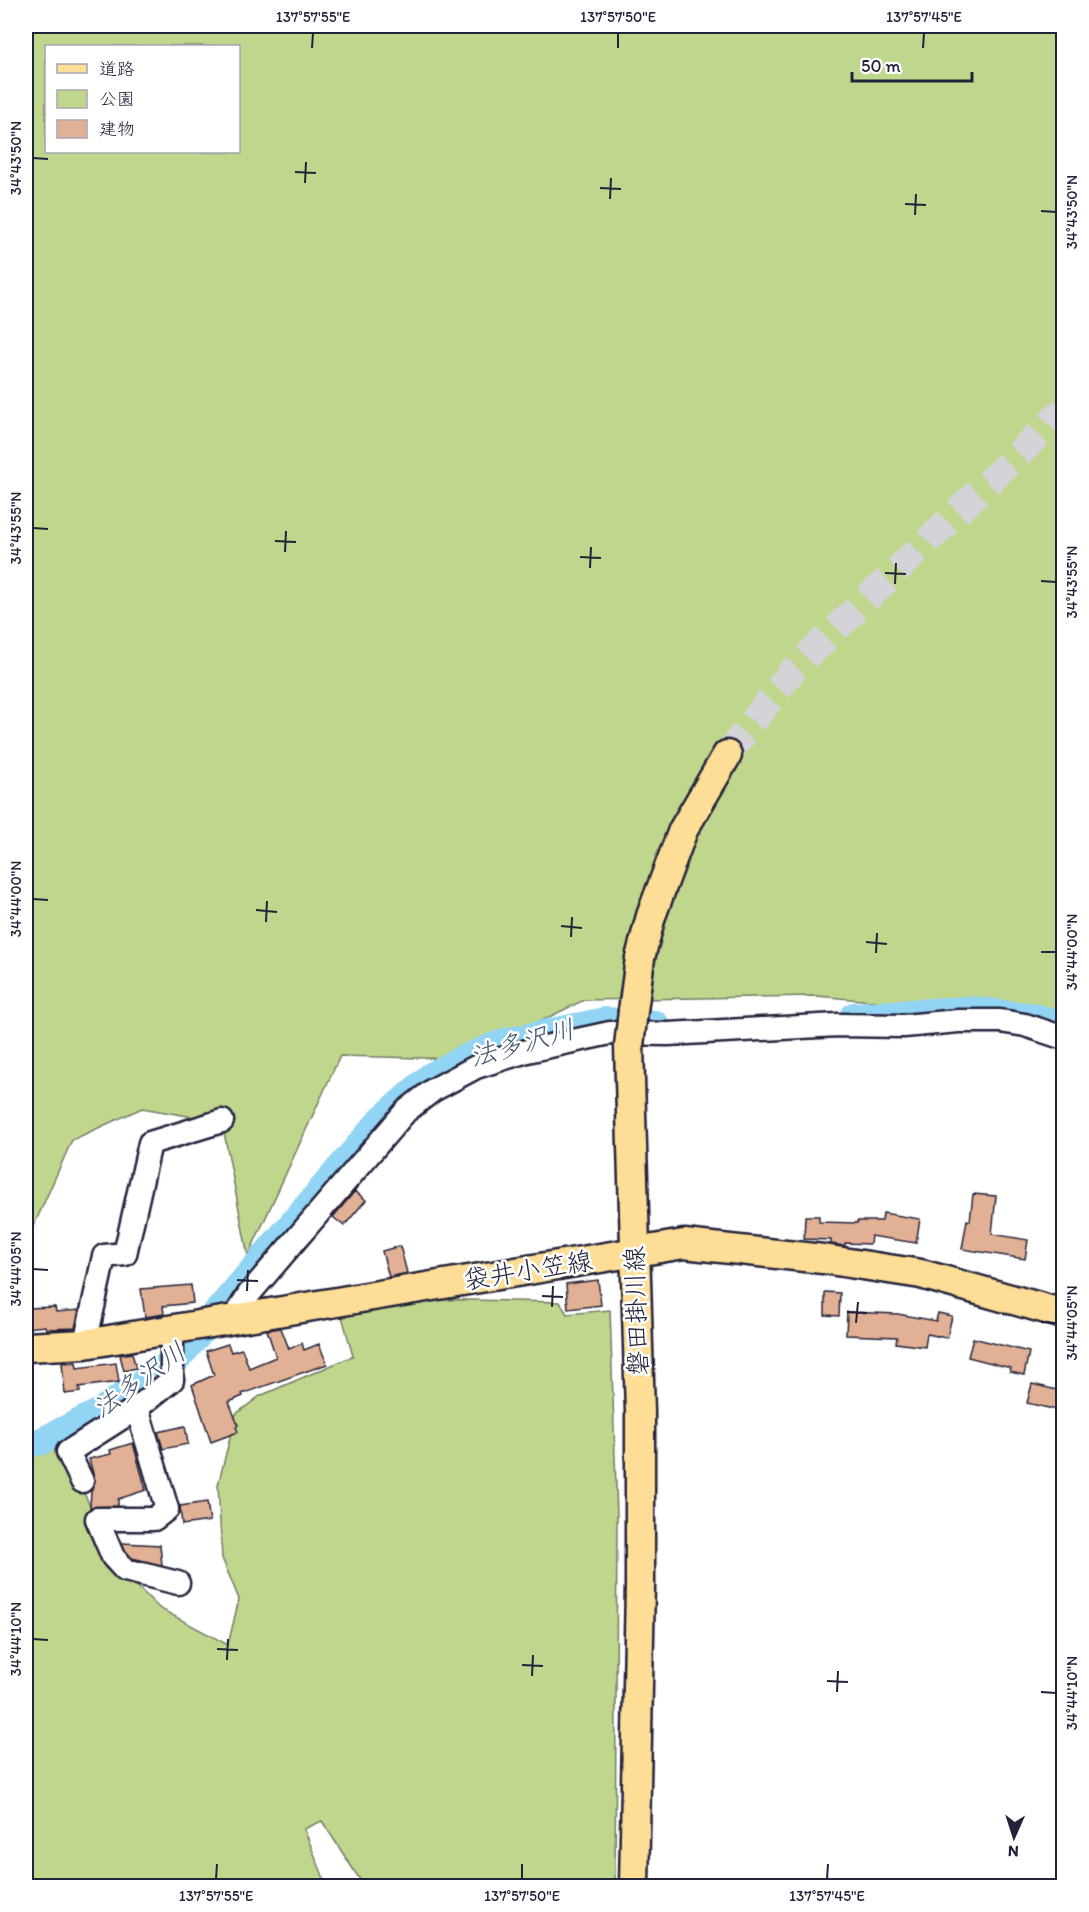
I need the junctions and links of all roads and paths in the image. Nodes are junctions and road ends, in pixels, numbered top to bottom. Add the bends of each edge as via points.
1 (727, 755) tunnel mouth
2 (1064, 1038) edge
3 (222, 1121) dead end
4 (634, 1252) junction
5 (1064, 1314) edge
6 (234, 1318) junction
7 (172, 1330) junction
8 (85, 1344) junction
9 (26, 1347) edge
10 (137, 1408) junction
11 (82, 1481) dead end
12 (178, 1583) dead end
13 (634, 1887) edge

1 - 4 main road, 磐田掛川線, bridge via 683,830 640,958 629,1046
2 - 6 street via 1000,1021 610,1033 476,1067 433,1090 405,1111 249,1294
3 - 8 street via 150,1143 125,1254 104,1256
4 - 5 main road, 袋井小笠線 via 684,1244 834,1261 921,1274
4 - 6 main road, 袋井小笠線
4 - 13 main road, 磐田掛川線 via 640,1412
6 - 7 main road, 袋井小笠線
7 - 8 main road, 袋井小笠線
7 - 10 street via 172,1380
8 - 9 main road, 袋井小笠線
10 - 11 street via 68,1452
10 - 12 street via 167,1509 154,1519 97,1519 113,1557 125,1570

